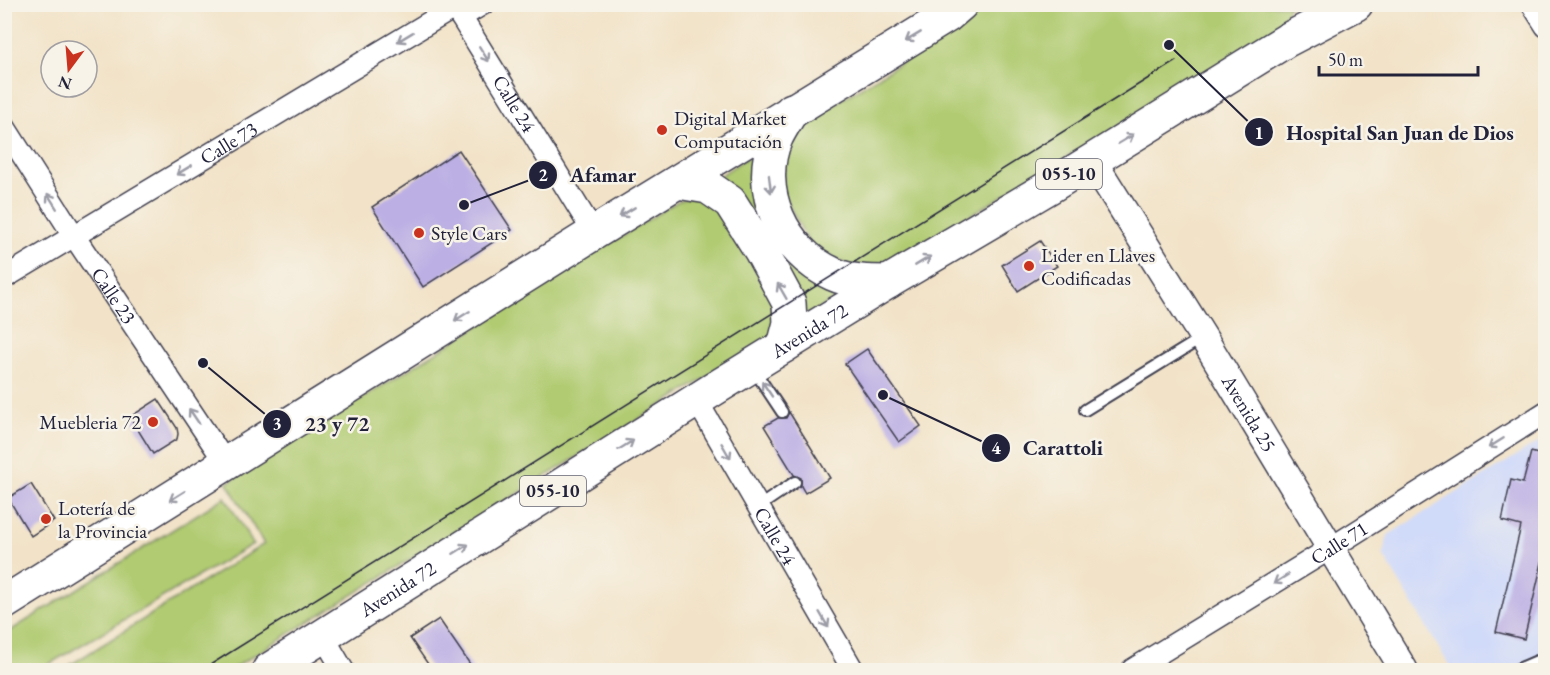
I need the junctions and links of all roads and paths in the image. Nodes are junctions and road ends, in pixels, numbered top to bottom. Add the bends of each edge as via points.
1 (483, 4) edge
2 (961, 4) edge
3 (1305, 4) edge
4 (1356, 4) edge
5 (1532, 4) edge
6 (457, 10) edge
7 (1545, 26) edge
8 (1287, 40) junction
9 (792, 110) junction
10 (4, 126) edge
11 (1092, 160) junction
12 (678, 182) junction
13 (594, 233) junction
14 (74, 236) junction
15 (4, 279) edge
16 (888, 282) junction
17 (1203, 337) junction
18 (784, 346) junction
19 (751, 366) junction
20 (697, 401) junction
21 (1085, 410) dead end
22 (782, 412) dead end
23 (1545, 412) edge
24 (226, 465) junction
25 (795, 482) dead end
26 (758, 507) junction
27 (1331, 548) junction
28 (4, 603) edge
29 (323, 636) junction
30 (1545, 663) edge
31 (269, 670) edge
32 (343, 670) edge
33 (853, 670) edge
34 (1132, 670) edge
35 (1404, 670) edge
36 (1516, 670) edge

1 - 6 street, Calle 73
2 -> 9 highway
3 - 8 highway
4 - 8 highway, Avenida 72 / 055-10
5 - 7 street
6 -> 13 street, Calle 24
6 -> 14 street, Calle 73
11 -> 8 highway, Avenida 72 / 055-10
9 - 12 highway
9 -> 16 highway via 775,139 768,171 772,205 786,235 815,264 835,275 861,282
14 -> 10 street, Calle 23
16 -> 11 highway, Avenida 72 / 055-10
11 - 17 street, Avenida 25
12 -> 13 highway
18 -> 12 highway via 790,323 789,303 730,202 708,187
13 -> 24 highway
14 - 15 street, Calle 73
24 -> 14 street, Calle 23
16 - 18 highway, Avenida 72 / 055-10
17 - 21 lane
17 - 27 street, Avenida 25
18 - 19 highway, Avenida 72 / 055-10
19 - 20 highway, Avenida 72 / 055-10
22 -> 19 lane
20 -> 26 street, Calle 24
29 -> 20 highway, Avenida 72 / 055-10
23 -> 27 street, Calle 71
24 -> 28 highway
25 - 26 lane
26 -> 33 street, Calle 24
27 -> 34 street, Calle 71
27 - 35 street, Avenida 25
29 - 31 highway, Avenida 72 / 055-10
29 - 32 street
30 - 36 lane via 1537,661

